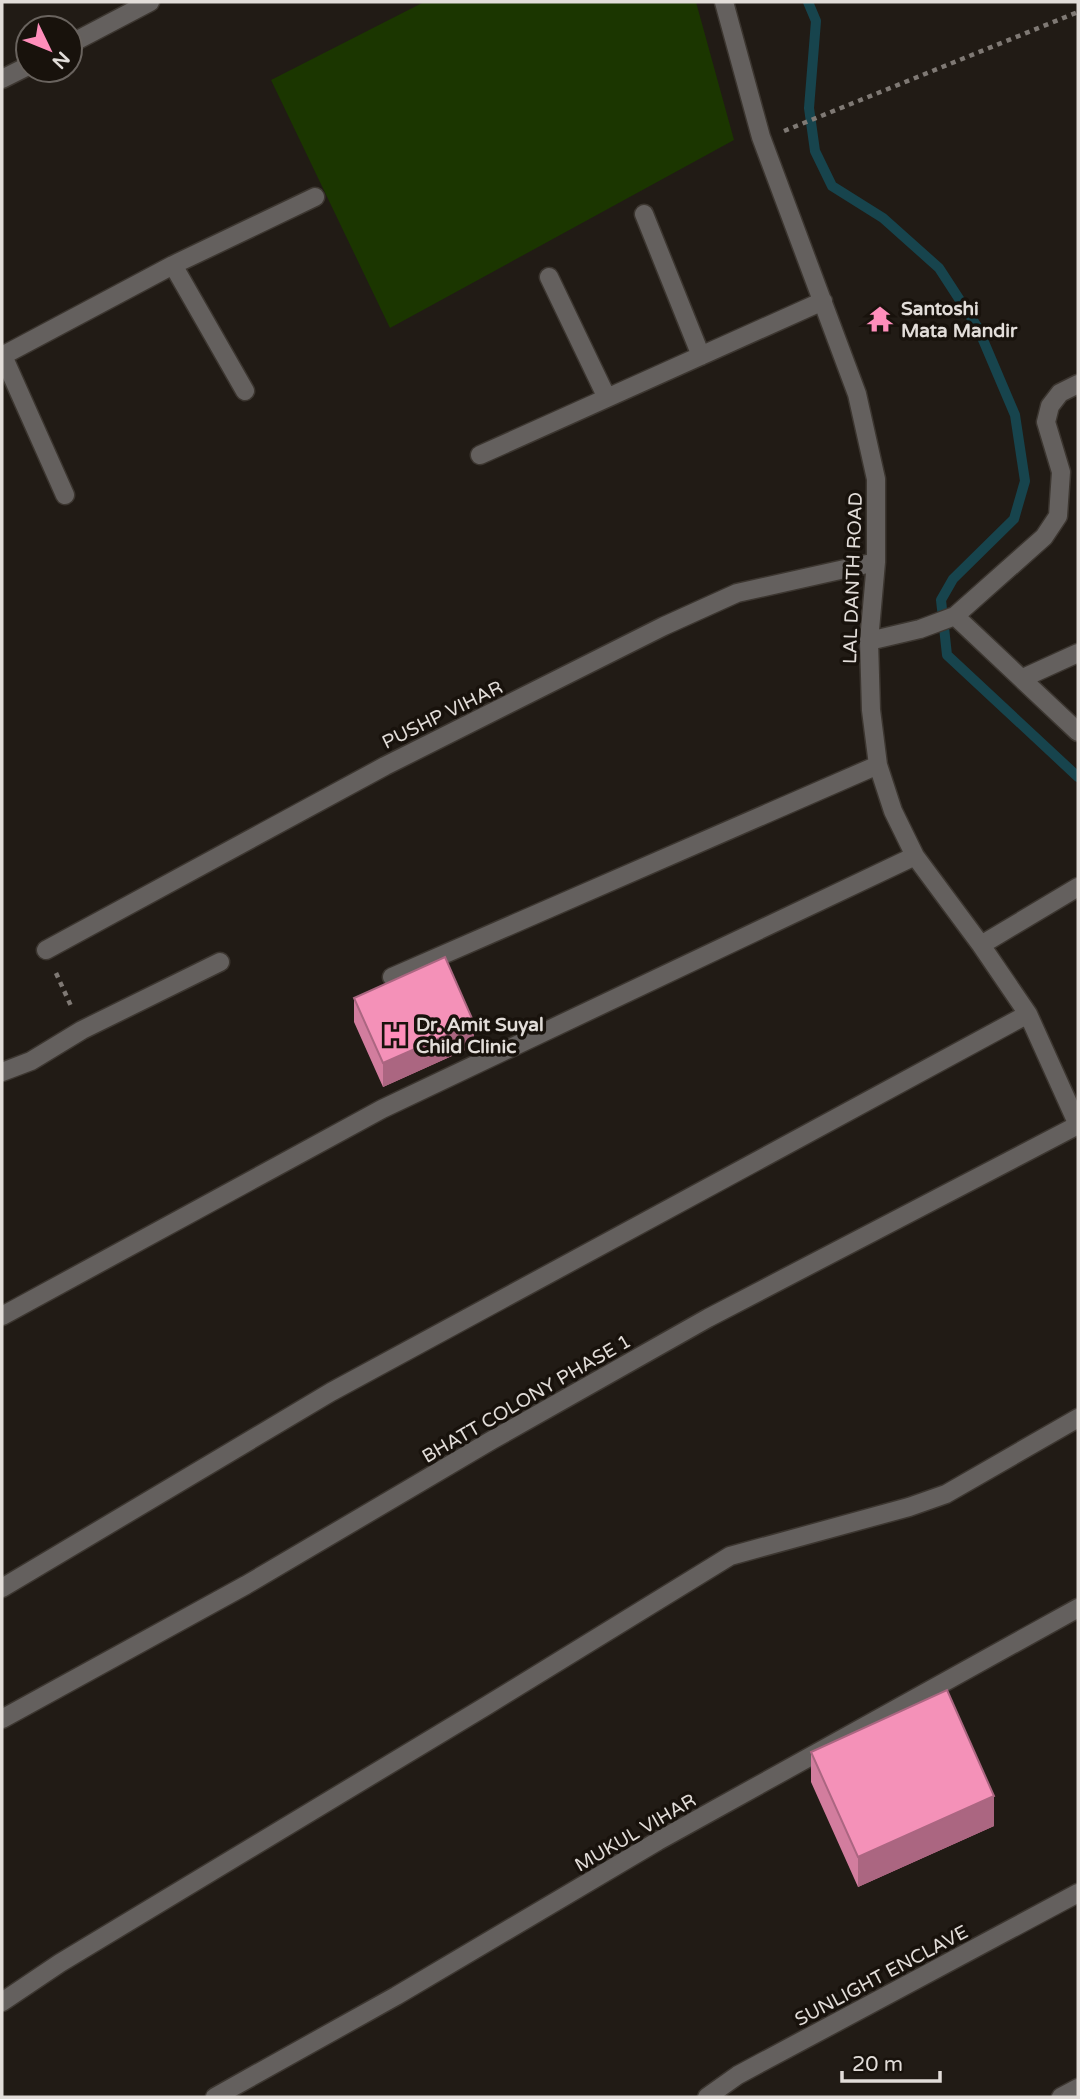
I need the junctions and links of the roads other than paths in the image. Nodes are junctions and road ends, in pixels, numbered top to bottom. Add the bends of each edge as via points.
1 (150, 2) edge
2 (724, 2) edge
3 (84, 37) edge
4 (315, 197) dead end
5 (644, 214) dead end
6 (173, 265) junction
7 (549, 276) dead end
8 (823, 301) junction
9 (2, 356) edge
10 (701, 356) junction
11 (1078, 384) edge
12 (245, 391) dead end
13 (607, 398) junction
14 (480, 456) dead end
15 (65, 495) dead end
16 (876, 562) junction
17 (955, 616) junction
18 (869, 642) junction
19 (1078, 653) edge
20 (1023, 678) junction
21 (1078, 732) edge
22 (878, 765) junction
23 (915, 856) junction
24 (1078, 887) edge
25 (981, 945) junction
26 (46, 950) road end
27 (220, 962) dead end
28 (392, 977) dead end
29 (1028, 1014) junction
30 (2, 1072) edge
31 (1078, 1125) edge
32 (2, 1316) edge
33 (1078, 1418) edge
34 (2, 1588) edge
35 (1078, 1608) edge
36 (2, 1720) edge
37 (1078, 1894) edge
38 (2, 2002) edge
39 (1078, 2088) edge
40 (215, 2097) edge
41 (707, 2097) edge
42 (1061, 2097) edge

1 - 3 street
2 - 8 street, LAL DANTH ROAD via 761,137
4 - 6 street
5 - 10 street
6 - 9 street
6 - 12 street
7 - 13 street
8 - 10 street
8 - 16 street, LAL DANTH ROAD via 857,394 876,479
9 - 15 street
10 - 13 street
11 - 17 street via 1060,393 1046,422 1061,472 1058,516 1044,537
13 - 14 street
16 - 18 street, LAL DANTH ROAD
16 - 26 street, PUSHP VIHAR via 737,593 664,626 385,766
17 - 18 street
17 - 20 street
18 - 22 street, LAL DANTH ROAD
19 - 20 street
20 - 21 street
22 - 23 street, LAL DANTH ROAD
22 - 28 street
23 - 25 street, LAL DANTH ROAD
23 - 32 street via 382,1109
24 - 25 street
25 - 29 street, LAL DANTH ROAD
27 - 30 street
29 - 31 street, LAL DANTH ROAD
29 - 34 street via 331,1392
31 - 36 street, BHATT COLONY PHASE 1 via 708,1318
33 - 38 street via 946,1494 730,1556
35 - 40 street, MUKUL VIHAR
37 - 41 street, SUNLIGHT ENCLAVE via 738,2075
39 - 42 street

